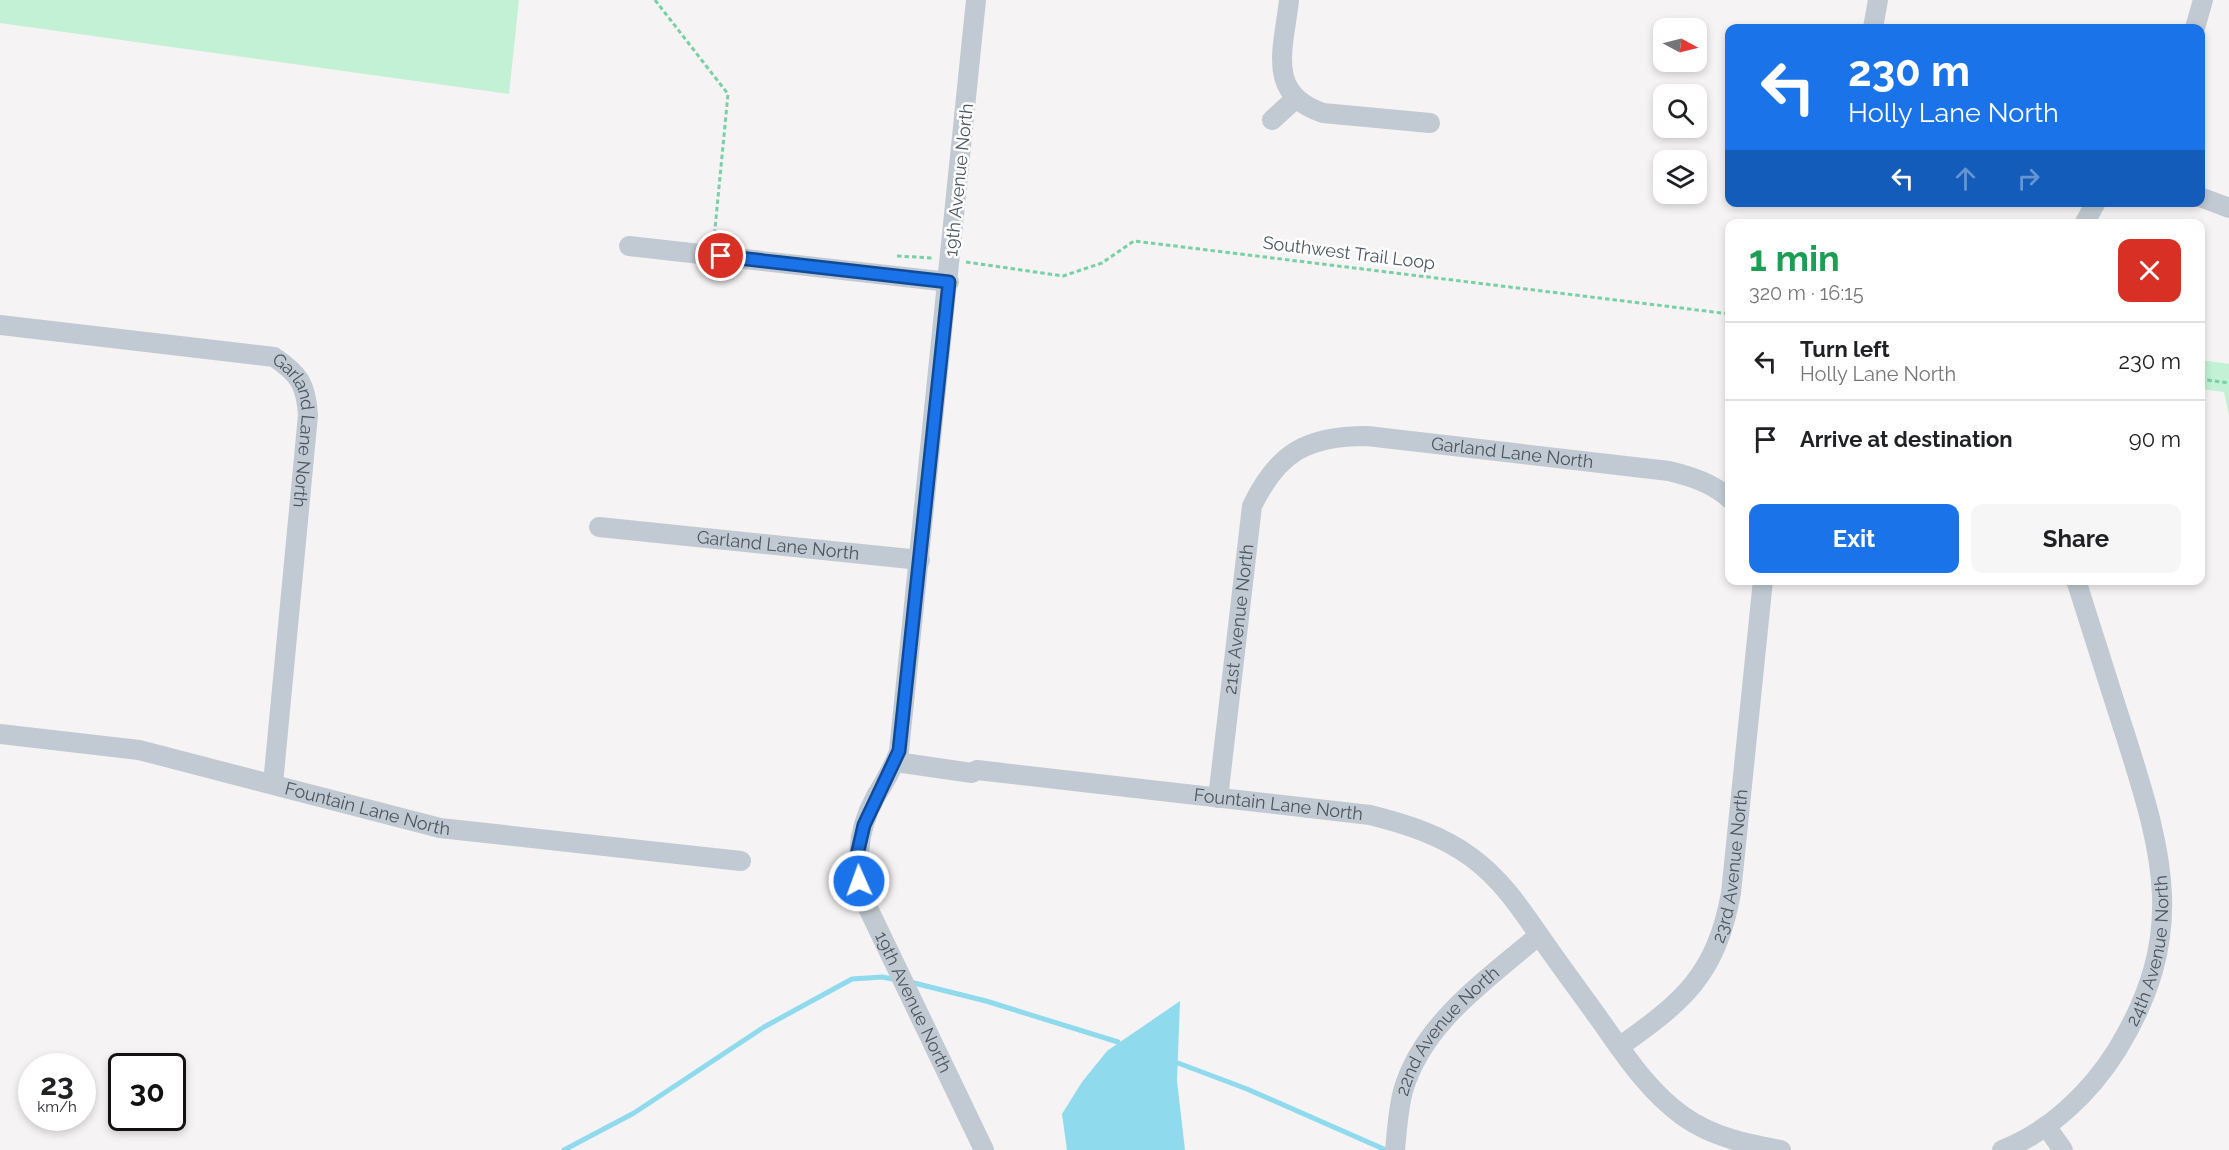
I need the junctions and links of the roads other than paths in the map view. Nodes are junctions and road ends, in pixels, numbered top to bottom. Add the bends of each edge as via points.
1 (976, 0) edge
2 (1289, 0) edge
3 (1878, 0) edge
4 (2203, 0) edge
5 (1874, 24) edge
6 (2195, 24) edge
7 (1294, 100) junction
8 (1272, 120) dead end
9 (1430, 123) dead end
10 (2205, 199) edge
11 (2229, 208) edge
12 (629, 246) dead end
13 (949, 282) junction
14 (0, 325) edge
15 (1291, 452) joint
16 (1725, 495) edge
17 (599, 527) dead end
18 (920, 560) junction
19 (1763, 585) edge
20 (2078, 585) edge
21 (0, 734) edge
22 (896, 762) junction
23 (273, 784) junction
24 (1218, 798) junction
25 (741, 861) dead end
26 (1539, 935) junction
27 (1619, 1047) junction
28 (2046, 1126) junction
29 (984, 1150) edge
30 (1395, 1150) edge
31 (1781, 1150) edge
32 (2002, 1150) edge
33 (2063, 1150) edge

1 - 13 street, 19th Avenue North
2 - 7 street via 1283,64 1284,82
3 - 5 street
4 - 6 street
7 - 8 street
7 - 9 street via 1323,113
10 - 11 street
12 - 13 street
13 - 18 street, 19th Avenue North
14 - 23 street, Garland Lane North via 274,357 301,380 308,415
15 - 16 street, Garland Lane North via 1315,441 1366,436 1670,471 1695,478
15 - 24 street, 21st Avenue North via 1275,467 1252,506
17 - 18 street, Garland Lane North
18 - 22 street, 19th Avenue North
19 - 27 street, 23rd Avenue North via 1725,925 1697,982 1676,1005
20 - 28 street, 24th Avenue North via 2151,815 2163,901 2159,945 2148,987 2131,1027 2108,1065 2080,1097
21 - 23 street, Fountain Lane North via 138,750
22 - 24 street, Fountain Lane North
22 - 29 street, 19th Avenue North via 864,825 858,851 859,881 868,908
23 - 25 street, Fountain Lane North via 441,828
24 - 26 street, Fountain Lane North via 1370,815 1440,838 1499,881
26 - 27 street, Fountain Lane North
26 - 30 street, 22nd Avenue North via 1433,1031 1415,1059 1403,1092
27 - 31 street via 1649,1086 1684,1117 1715,1134
28 - 32 street via 2025,1141
28 - 33 street

